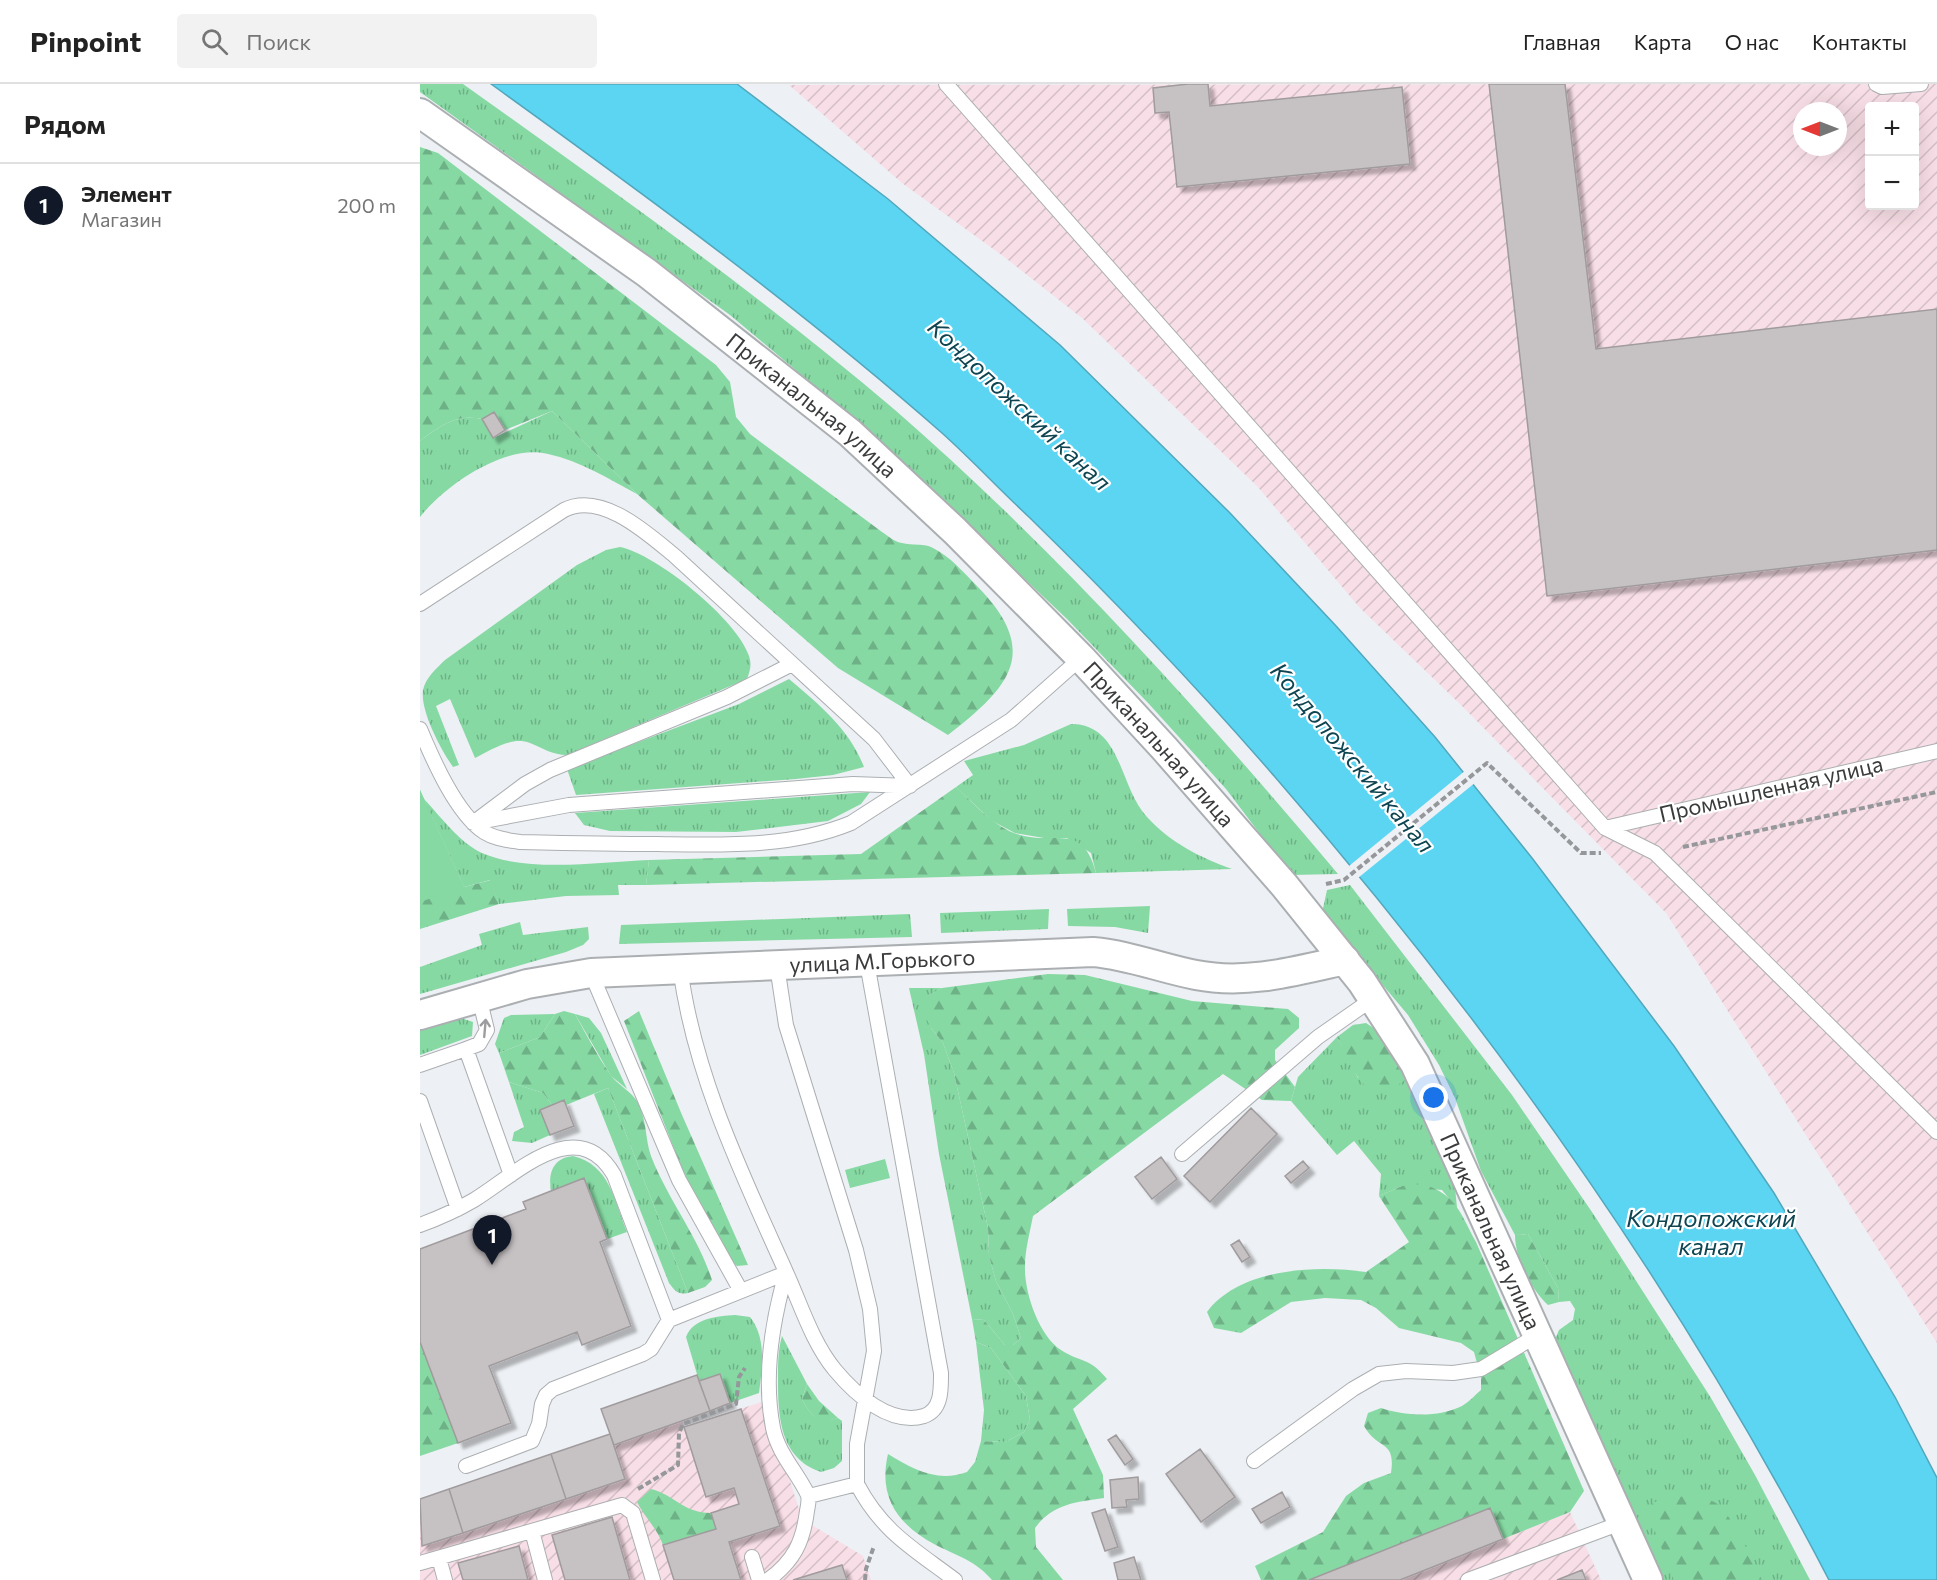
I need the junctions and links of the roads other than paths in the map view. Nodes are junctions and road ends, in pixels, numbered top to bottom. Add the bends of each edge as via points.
1 (946, 84) edge
2 (1876, 84) edge
3 (1921, 84) edge
4 (420, 112) edge
5 (420, 604) edge
6 (1081, 658) junction
7 (792, 664) junction
8 (420, 729) edge
9 (1937, 751) edge
10 (910, 786) junction
11 (473, 823) junction
12 (1605, 828) junction
13 (1345, 960) junction
14 (867, 963) junction
15 (777, 966) junction
16 (680, 968) junction
17 (591, 973) junction
18 (479, 997) junction
19 (1374, 999) junction
20 (420, 1015) edge
21 (466, 1049) junction
22 (420, 1065) edge
23 (420, 1101) edge
24 (1937, 1132) edge
25 (1182, 1154) dead end
26 (511, 1175) junction
27 (458, 1209) junction
28 (420, 1225) edge
29 (786, 1273) junction
30 (741, 1291) junction
31 (669, 1320) junction
32 (1536, 1336) junction
33 (866, 1399) junction
34 (1254, 1461) dead end
35 (466, 1466) dead end
36 (857, 1484) junction
37 (809, 1496) junction
38 (1621, 1523) junction
39 (532, 1531) junction
40 (752, 1557) dead end
41 (439, 1558) junction
42 (420, 1563) edge
43 (445, 1580) edge
44 (545, 1580) edge
45 (652, 1580) edge
46 (759, 1580) edge
47 (768, 1580) edge
48 (955, 1580) edge
49 (1468, 1580) edge
50 (1648, 1580) edge

1 - 12 lane
2 - 3 lane
4 - 6 street, Приканальная улица via 565,213 797,389 929,506
5 - 7 lane via 564,510 587,504 649,535
6 - 10 lane via 1011,720
6 - 13 street, Приканальная улица via 1172,756
7 - 10 lane via 874,739
7 - 11 lane via 727,697 550,770
8 - 11 lane via 441,774
9 - 12 lane, Промышленная улица
10 - 11 lane via 853,784 569,806
10 - 11 lane via 851,823 828,832 767,842 520,842 499,838
12 - 24 lane via 1656,853
13 - 14 street, улица М.Горького via 1240,979 1197,976 1128,956 1093,952
13 - 19 street, Приканальная улица
14 - 15 street, улица М.Горького
14 - 33 lane via 932,1317 940,1390 932,1412 913,1418 893,1415
15 - 16 street, улица М.Горького
15 - 33 lane via 793,1050 865,1281 874,1351
16 - 17 street, улица М.Горького
16 - 29 lane via 686,1013 700,1062
17 - 18 street, улица М.Горького via 553,978
17 - 30 lane via 679,1180
18 - 20 street, улица М.Горького
21 -> 18 lane via 479,1044 487,1030
19 - 25 lane via 1318,1036
19 - 32 street, Приканальная улица via 1431,1094
21 - 22 lane
21 - 26 lane
23 - 27 lane
26 - 27 lane
26 - 31 lane via 543,1155 566,1148 578,1148 600,1157 614,1175
27 - 28 lane
29 - 30 lane
29 - 33 lane via 825,1355
29 - 37 lane via 775,1312 771,1350 773,1429
30 - 31 lane
31 - 35 lane via 651,1349 643,1354 561,1384 546,1395 535,1434 527,1445
32 - 34 lane via 1481,1369 1453,1373 1390,1372 1372,1377
32 - 38 street, Приканальная улица
33 - 36 lane via 857,1444
36 - 37 lane
36 - 48 lane via 884,1526
37 - 47 lane via 800,1545 785,1568
38 - 49 lane
38 - 50 street, Приканальная улица
39 - 41 lane
39 - 44 lane
39 - 45 lane via 622,1505 633,1513
40 - 46 lane
41 - 42 lane
41 - 43 lane

